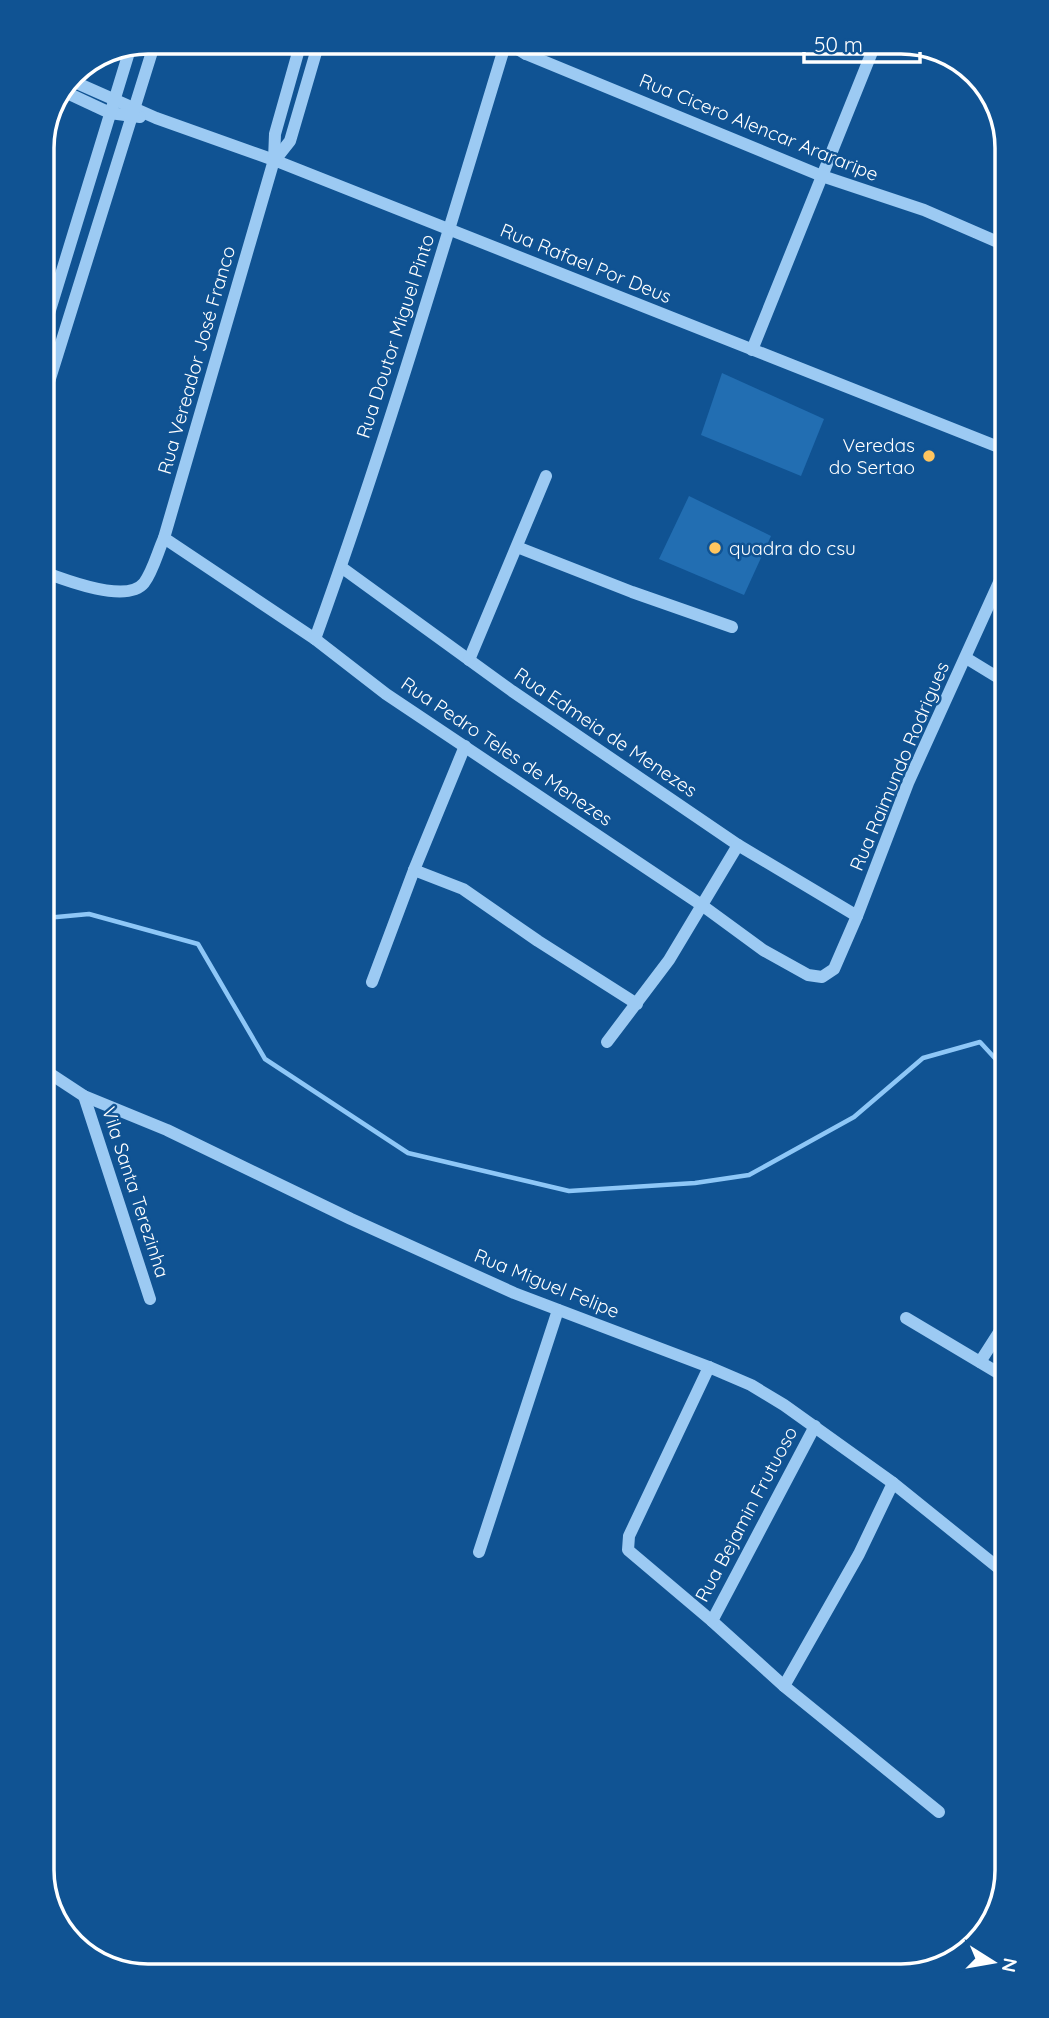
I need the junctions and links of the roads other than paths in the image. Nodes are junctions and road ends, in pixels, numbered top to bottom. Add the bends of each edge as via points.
1 (151, 54) edge
2 (298, 54) edge
3 (315, 54) edge
4 (502, 54) edge
5 (526, 54) edge
6 (871, 54) edge
7 (128, 57) edge
8 (80, 84) edge
9 (71, 95) edge
10 (114, 100) junction
11 (133, 112) junction
12 (110, 113) junction
13 (274, 160) junction
14 (822, 176) junction
15 (449, 229) junction
16 (995, 241) edge
17 (54, 297) edge
18 (752, 350) junction
19 (54, 366) edge
20 (995, 446) edge
21 (546, 476) dead end
22 (164, 538) junction
23 (517, 547) junction
24 (341, 567) junction
25 (54, 575) edge
26 (995, 592) edge
27 (732, 627) dead end
28 (315, 639) junction
29 (966, 658) junction
30 (469, 660) junction
31 (995, 676) edge
32 (465, 746) junction
33 (738, 845) junction
34 (414, 870) junction
35 (703, 906) junction
36 (858, 916) junction
37 (834, 969) joint
38 (372, 982) dead end
39 (637, 1004) junction
40 (607, 1042) dead end
41 (54, 1076) edge
42 (84, 1096) junction
43 (150, 1299) dead end
44 (558, 1310) junction
45 (906, 1318) dead end
46 (995, 1338) edge
47 (980, 1362) junction
48 (709, 1367) junction
49 (995, 1371) edge
50 (814, 1426) junction
51 (893, 1483) junction
52 (479, 1552) dead end
53 (995, 1565) edge
54 (712, 1620) junction
55 (784, 1686) junction
56 (939, 1812) dead end

1 - 11 street
2 - 13 street, Rua Vereador José Franco via 275,134
3 - 13 street, Rua Vereador José Franco via 290,141
4 - 15 street, Rua Doutor Miguel Pinto
5 - 14 street, Rua Cicero Alencar Arararipe
6 - 14 street
7 - 10 street
8 - 10 street, Rua Rafael Por Deus
9 - 12 street, Rua Rafael Por Deus
10 - 11 street, Rua Rafael Por Deus
10 - 12 street
11 - 12 street, Rua Rafael Por Deus
11 - 13 street, Rua Rafael Por Deus
11 - 19 street
12 - 17 street
13 - 15 street, Rua Rafael Por Deus
13 - 22 street, Rua Vereador José Franco
14 - 16 street, Rua Cicero Alencar Arararipe via 924,210
14 - 18 street
15 - 18 street, Rua Rafael Por Deus
15 - 24 street, Rua Doutor Miguel Pinto
18 - 20 street, Rua Rafael Por Deus
21 - 23 street
22 - 25 street, Rua Vereador José Franco via 144,583 135,590 97,588
22 - 28 street, Rua Pedro Teles de Menezes
23 - 27 street
23 - 30 street
24 - 28 street, Rua Doutor Miguel Pinto
24 - 30 street, Rua Edmeia de Menezes
26 - 29 street, Rua Raimundo Rodrigues
28 - 32 street, Rua Pedro Teles de Menezes via 386,694
29 - 31 street
29 - 36 street, Rua Raimundo Rodrigues via 908,783
30 - 33 street, Rua Edmeia de Menezes
32 - 34 street
32 - 35 street, Rua Pedro Teles de Menezes
33 - 35 street
33 - 36 street, Rua Edmeia de Menezes
34 - 38 street
34 - 39 street via 463,889
35 - 37 street, Rua Pedro Teles de Menezes via 763,950 808,975 822,977
35 - 39 street
36 - 37 street, Rua Raimundo Rodrigues
39 - 40 street
41 - 42 street, Rua Miguel Felipe
42 - 43 street, Vila Santa Terezinha
42 - 44 street, Rua Miguel Felipe
44 - 48 street, Rua Miguel Felipe
44 - 52 street
45 - 47 street
46 - 47 street
47 - 49 street
48 - 50 street, Rua Miguel Felipe via 751,1385
48 - 54 street via 628,1545 632,1554
50 - 51 street, Rua Miguel Felipe
50 - 54 street, Rua Bejamin Frutuoso
51 - 53 street, Rua Miguel Felipe
51 - 55 street via 848,1576
54 - 55 street
55 - 56 street

